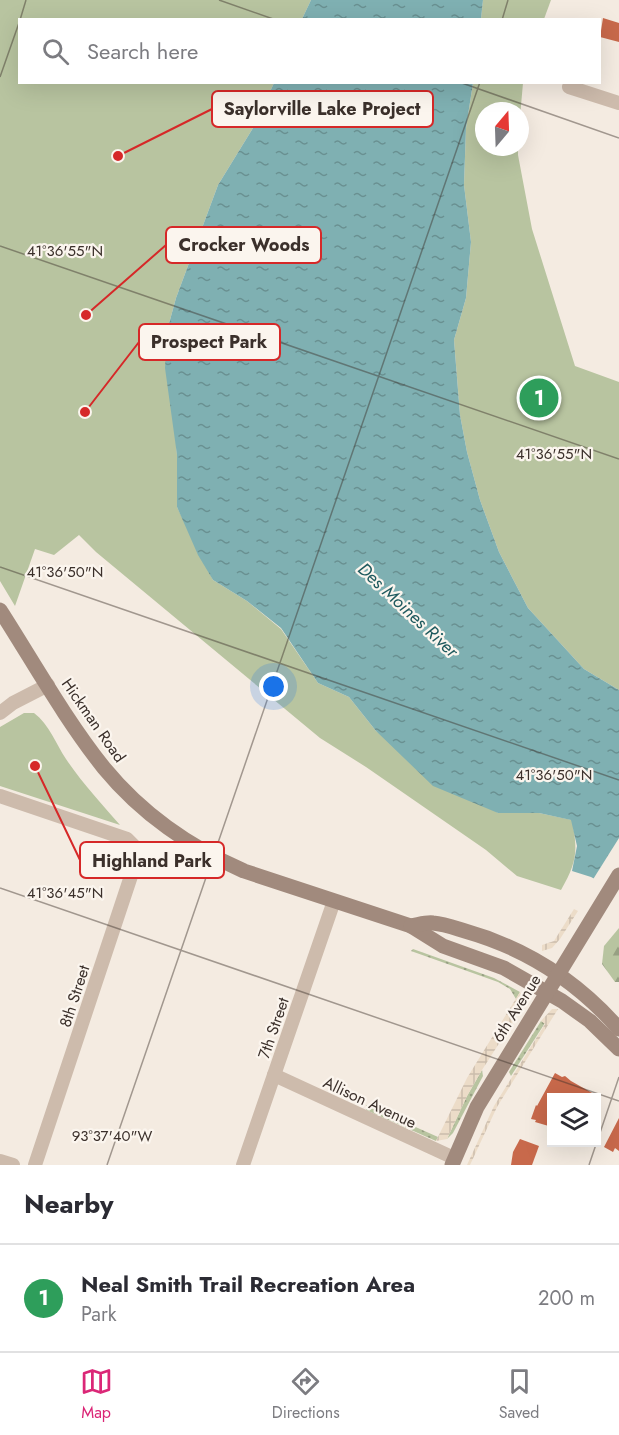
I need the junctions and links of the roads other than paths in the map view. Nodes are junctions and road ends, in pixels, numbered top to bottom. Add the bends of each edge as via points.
1 (568, 87) dead end
2 (619, 103) edge
3 (0, 610) edge
4 (48, 685) junction
5 (0, 713) edge
6 (0, 796) edge
7 (619, 874) edge
8 (334, 901) junction
9 (411, 926) junction
10 (558, 974) junction
11 (547, 992) junction
12 (619, 1029) edge
13 (619, 1048) edge
14 (274, 1076) junction
15 (0, 1161) edge
16 (453, 1162) edge
17 (12, 1165) edge
18 (35, 1165) edge
19 (243, 1165) edge

1 - 2 street
3 - 4 main road, Hickman Road
4 - 5 street
4 - 8 main road, Hickman Road via 105,769 147,812 217,859
6 - 18 street, 8th Street via 128,839 136,848 137,858
7 - 10 main road, 6th Avenue
8 - 9 main road, Hickman Road
8 - 14 street, 7th Street
9 - 10 main road, Hickman Road via 432,923 493,939
9 - 11 main road, Hickman Road via 443,946 504,968
10 - 11 main road, 6th Avenue
10 - 12 main road, Hickman Road
11 - 13 main road, Hickman Road via 590,1021
11 - 16 main road, 6th Avenue via 477,1107
14 - 16 street, Allison Avenue
14 - 19 street, 7th Street
15 - 17 street

